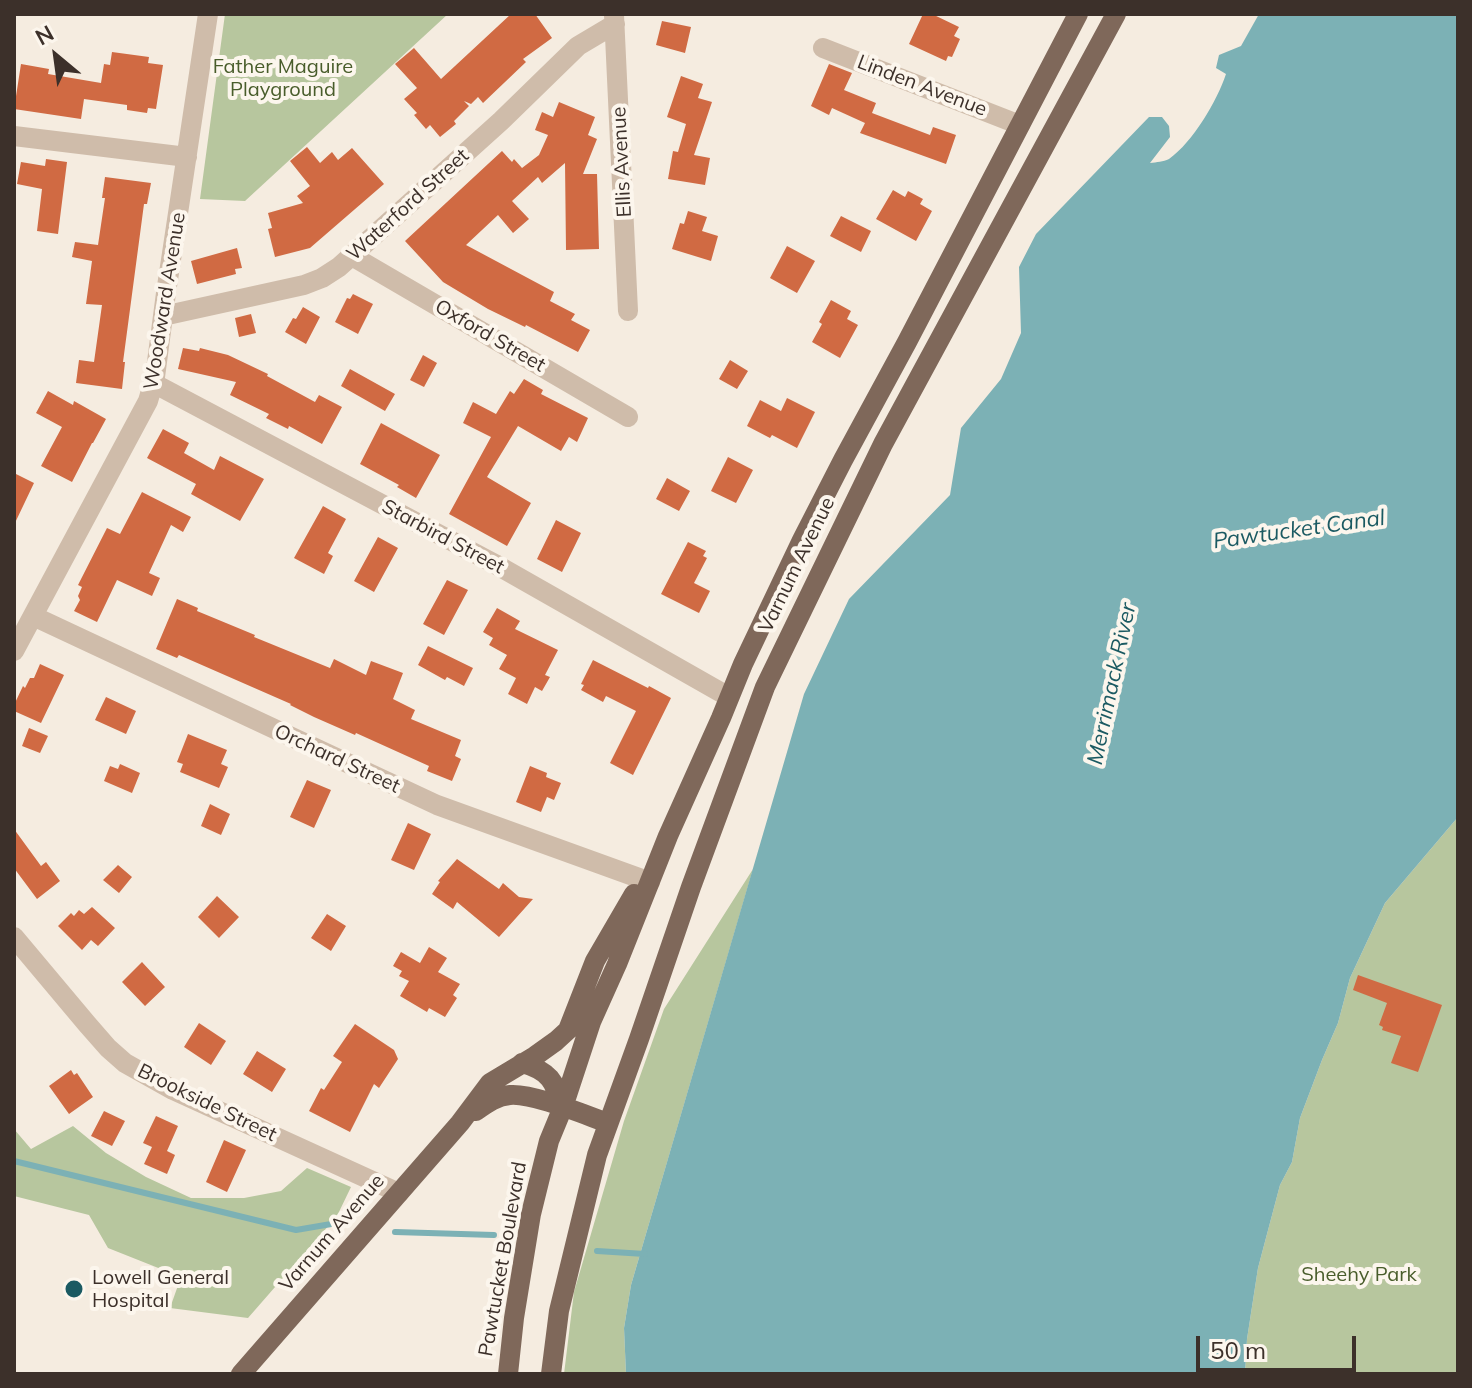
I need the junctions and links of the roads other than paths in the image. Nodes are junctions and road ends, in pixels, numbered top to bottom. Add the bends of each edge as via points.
1 (208, 14) edge
2 (1078, 14) edge
3 (1116, 14) edge
4 (614, 19) edge
5 (823, 48) dead end
6 (1020, 125) junction
7 (14, 136) edge
8 (187, 157) junction
9 (352, 256) junction
10 (628, 311) dead end
11 (163, 316) junction
12 (153, 383) junction
13 (628, 417) dead end
14 (33, 616) junction
15 (14, 651) edge
16 (729, 697) junction
17 (650, 882) junction
18 (14, 937) edge
19 (522, 1063) junction
20 (563, 1107) junction
21 (460, 1123) junction
22 (608, 1123) junction
23 (399, 1193) junction
24 (241, 1374) edge
25 (508, 1374) edge
26 (551, 1374) edge

1 - 8 street, Woodward Avenue
2 - 6 main road, Varnum Avenue
3 - 22 main road, Varnum Avenue via 883,444 765,687
4 - 9 street, Waterford Street via 578,46
4 - 10 street, Ellis Avenue
5 - 6 street, Linden Avenue
6 - 16 main road, Varnum Avenue via 843,460
7 - 8 street
8 - 11 street, Woodward Avenue
9 - 11 street, Waterford Street via 304,285
9 - 13 street, Oxford Street
11 - 12 street, Woodward Avenue
12 - 14 street, Woodward Avenue via 135,428
12 - 16 street, Starbird Street via 495,564
14 - 15 street, Woodward Avenue
14 - 17 street, Orchard Street via 437,805
16 - 17 main road, Varnum Avenue
17 - 19 main road, Varnum Avenue via 633,895 595,961 568,1030
17 - 20 main road, Varnum Avenue via 591,1022
18 - 23 street, Brookside Street via 125,1063
19 - 20 main road via 547,1074
19 - 21 main road, Varnum Avenue via 490,1083
20 - 21 main road, Varnum Avenue via 513,1094 495,1098
20 - 22 main road, Varnum Avenue
20 - 25 main road, Pawtucket Boulevard via 531,1214
21 - 23 main road, Varnum Avenue
22 - 26 main road via 577,1231
23 - 24 main road, Varnum Avenue

